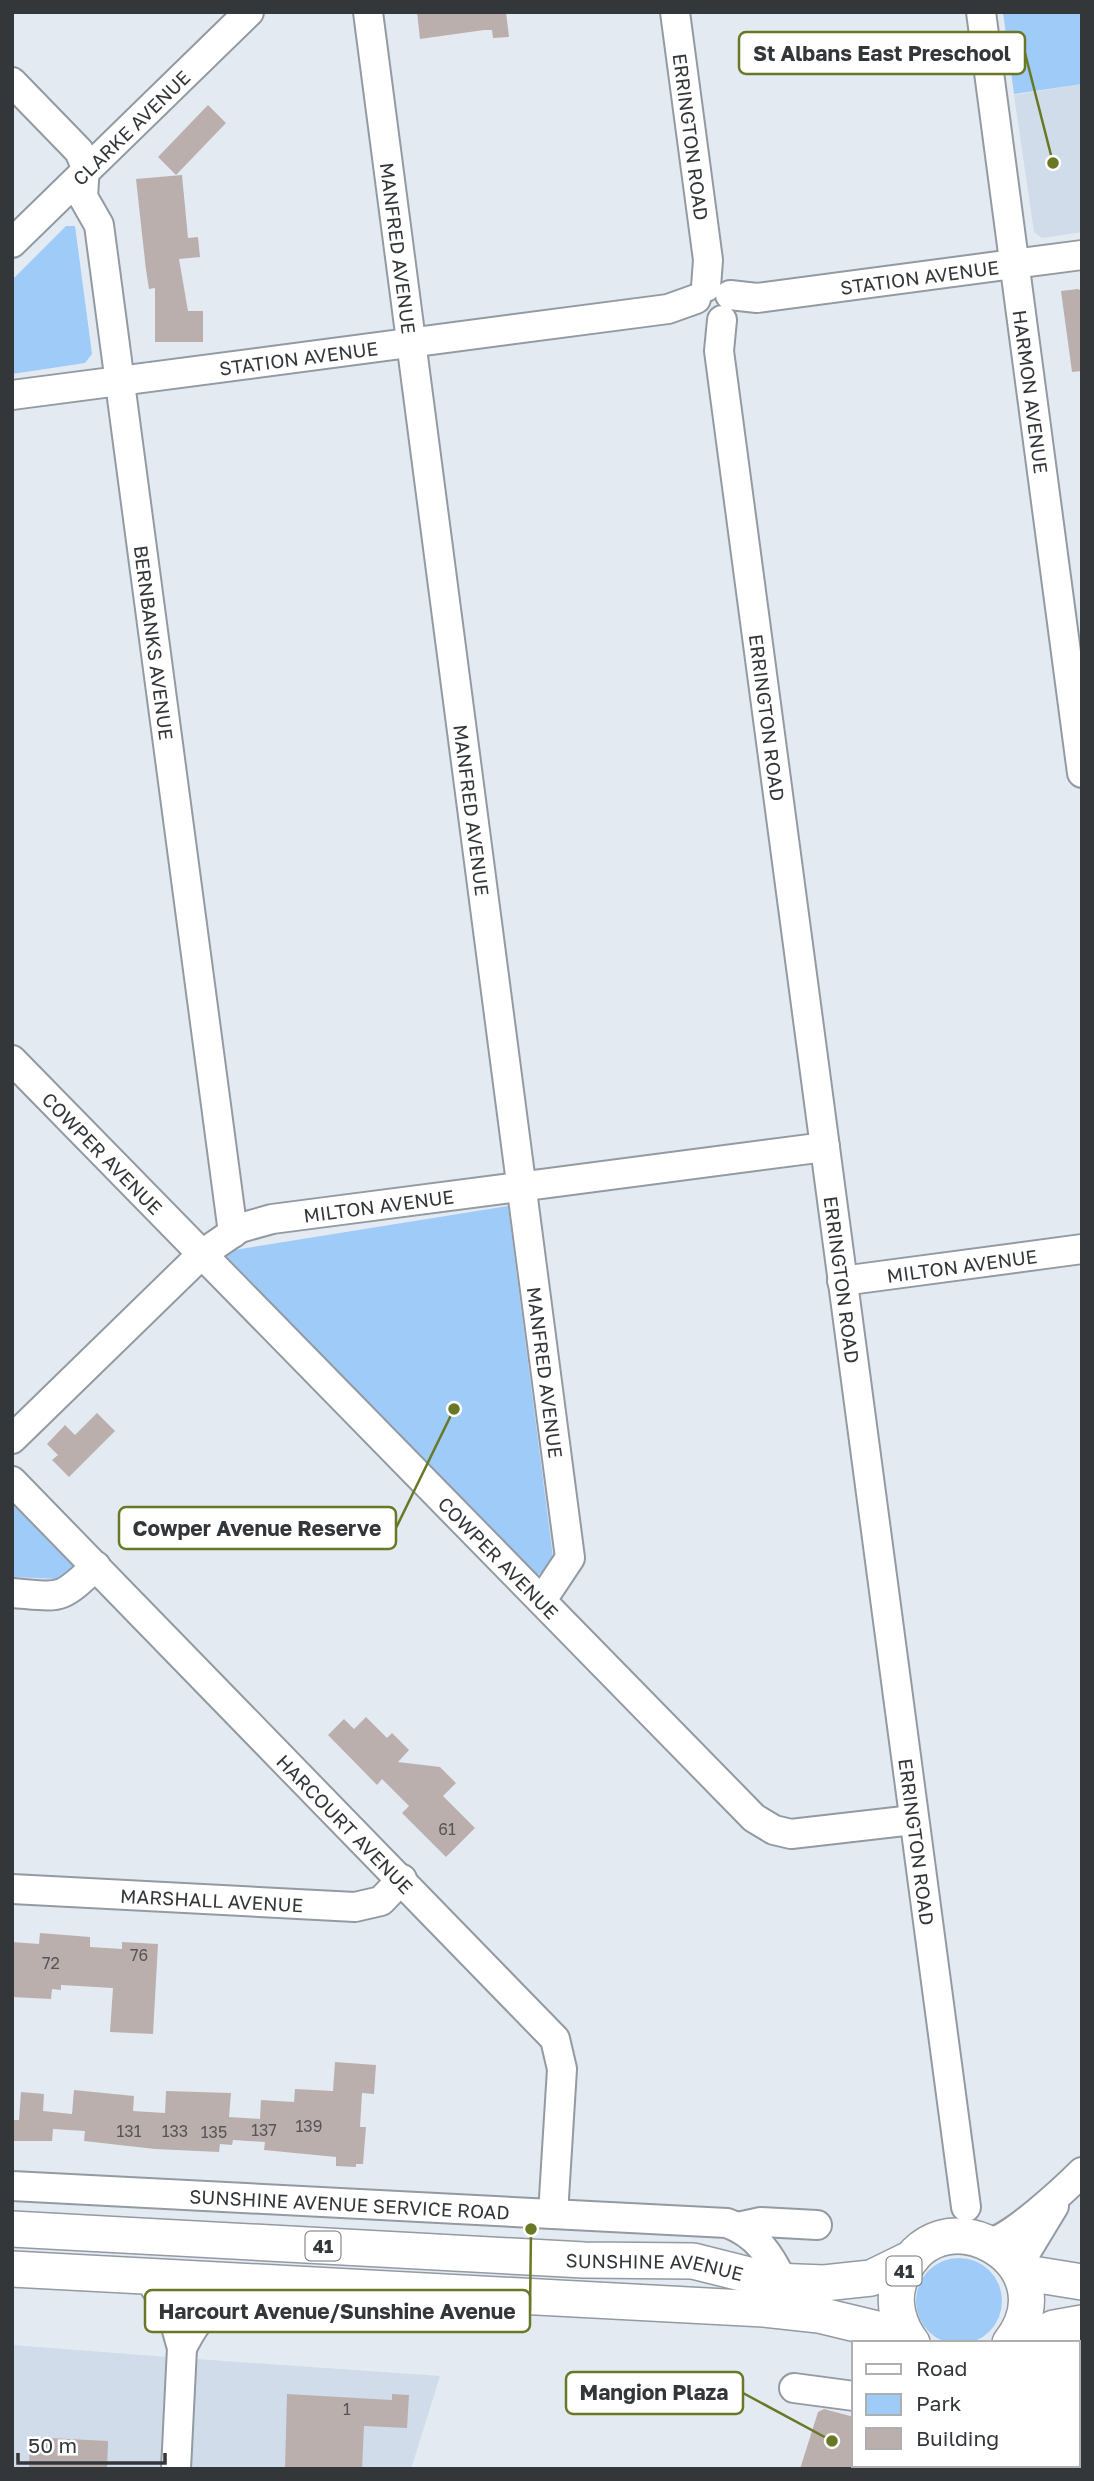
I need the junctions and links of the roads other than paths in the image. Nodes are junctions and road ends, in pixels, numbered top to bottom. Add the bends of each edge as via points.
1 (249, 12) edge
2 (368, 12) edge
3 (675, 12) edge
4 (981, 12) edge
5 (12, 82) edge
6 (85, 171) junction
7 (12, 243) edge
8 (1082, 255) edge
9 (1014, 264) junction
10 (717, 299) junction
11 (411, 343) junction
12 (117, 380) junction
13 (12, 395) edge
14 (1082, 773) edge
15 (12, 1060) edge
16 (825, 1147) junction
17 (522, 1186) junction
18 (233, 1233) junction
19 (1082, 1249) edge
20 (202, 1254) junction
21 (842, 1281) junction
22 (12, 1439) edge
23 (12, 1481) edge
24 (96, 1566) junction
25 (12, 1593) edge
26 (542, 1600) junction
27 (913, 1820) junction
28 (401, 1879) junction
29 (12, 1889) edge
30 (1075, 2179) edge
31 (12, 2186) edge
32 (965, 2207) dead end
33 (554, 2214) junction
34 (817, 2225) dead end
35 (738, 2227) junction
36 (12, 2229) edge
37 (194, 2239) junction
38 (990, 2242) junction
39 (912, 2258) junction
40 (12, 2269) edge
41 (1018, 2269) junction
42 (148, 2277) junction
43 (783, 2282) junction
44 (1082, 2282) edge
45 (347, 2288) junction
46 (1079, 2326) edge
47 (909, 2339) edge
48 (1011, 2341) edge
49 (1025, 2341) edge
50 (183, 2348) junction
51 (794, 2388) dead end
52 (852, 2396) edge
53 (176, 2469) edge

1 - 6 street, CLARKE AVENUE
2 - 11 street, MANFRED AVENUE
3 - 10 street, ERRINGTON ROAD
4 - 9 street, HARMON AVENUE
5 - 6 street, BERNBANKS AVENUE via 79,151
6 - 7 street, CLARKE AVENUE
6 - 12 street, BERNBANKS AVENUE via 82,190 99,225
8 - 9 street, STATION AVENUE
9 - 10 street, STATION AVENUE
9 - 14 street, HARMON AVENUE
10 - 11 street, STATION AVENUE
10 - 16 street, ERRINGTON ROAD via 719,351
11 - 12 street, STATION AVENUE
11 - 17 street, MANFRED AVENUE
12 - 13 street, STATION AVENUE
12 - 18 street, BERNBANKS AVENUE
15 - 20 street, COWPER AVENUE
16 - 17 street, MILTON AVENUE
16 - 21 street, ERRINGTON ROAD
17 - 18 street, MILTON AVENUE via 272,1219
17 - 26 street, MANFRED AVENUE via 570,1558
18 - 20 street, MILTON AVENUE
19 - 21 street, MILTON AVENUE
20 - 22 street, MILTON AVENUE
20 - 26 street, COWPER AVENUE
21 - 27 street, ERRINGTON ROAD
23 - 24 street, HARCOURT AVENUE
24 - 25 street via 67,1593
24 - 28 street, HARCOURT AVENUE
26 - 27 street, COWPER AVENUE via 754,1818 774,1830 816,1833
27 - 32 street, ERRINGTON ROAD
28 - 29 street, MARSHALL AVENUE via 381,1901 355,1907
28 - 33 street, HARCOURT AVENUE via 555,2039 562,2069
30 - 38 street via 1013,2231
30 - 41 street
31 - 33 street, SUNSHINE AVENUE SERVICE ROAD
33 - 35 street, SUNSHINE AVENUE SERVICE ROAD via 715,2221
34 - 35 street via 761,2222
35 - 43 street, SUNSHINE AVENUE SERVICE ROAD via 763,2246
36 - 37 main road, SUNSHINE AVENUE / 41
37 - 42 main road
37 - 43 main road, SUNSHINE AVENUE / 41 via 584,2260 680,2260
38 - 39 main road, 41 via 954,2236 931,2243
38 - 41 main road
39 - 43 main road, SUNSHINE AVENUE / 41 via 857,2281
39 - 47 main road, 41 via 898,2288 899,2321
40 - 42 main road, SUNSHINE AVENUE / 41
41 - 44 main road
41 - 48 main road via 1025,2315
42 - 45 main road, SUNSHINE AVENUE / 41
42 - 50 street via 172,2313
45 - 47 main road, SUNSHINE AVENUE / 41 via 796,2312
45 - 50 street via 276,2308 215,2307 198,2319
46 - 49 main road via 1054,2328
50 - 53 street
51 - 52 street

